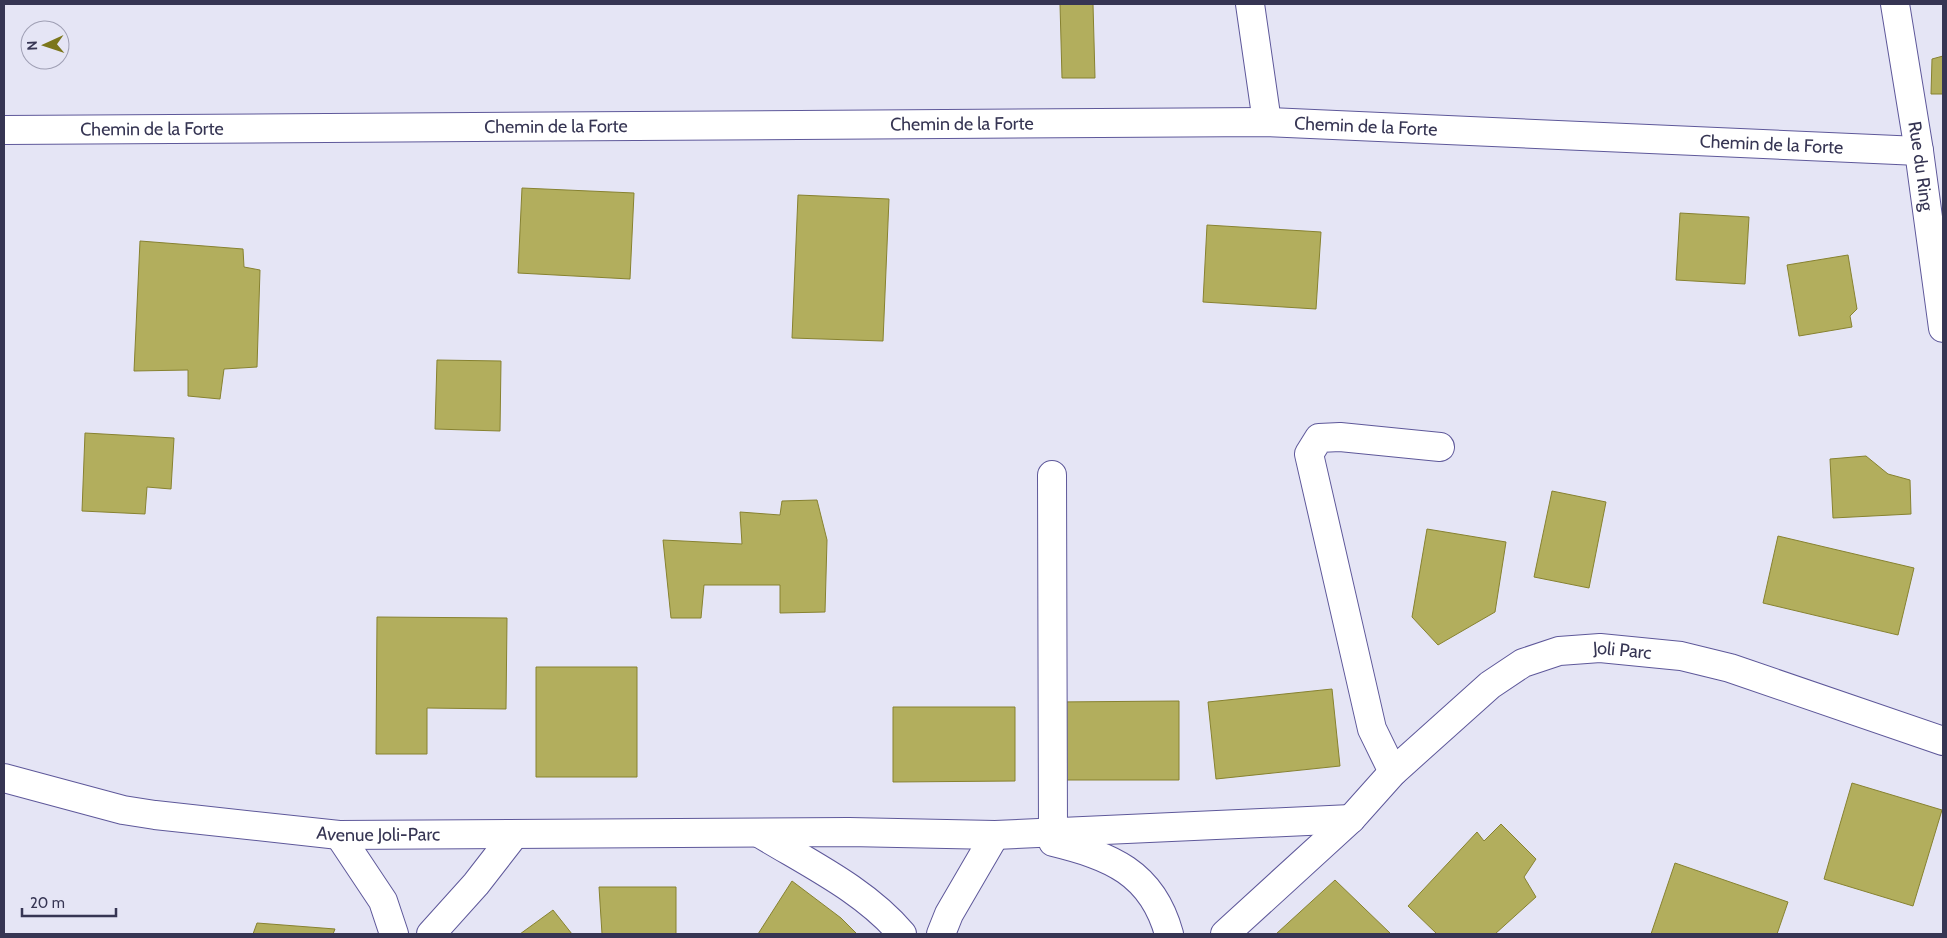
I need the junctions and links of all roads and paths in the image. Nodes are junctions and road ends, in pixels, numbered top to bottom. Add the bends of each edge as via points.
1 (1250, 4) edge
2 (1895, 4) edge
3 (1267, 122) junction
4 (4, 130) edge
5 (1919, 151) junction
6 (1943, 328) edge
7 (1440, 447) dead end
8 (1052, 475) dead end
9 (1943, 741) edge
10 (1393, 772) junction
11 (4, 778) edge
12 (1351, 819) junction
13 (1053, 832) junction
14 (759, 833) junction
15 (1006, 834) junction
16 (339, 835) junction
17 (514, 835) junction
18 (394, 934) edge
19 (431, 934) edge
20 (902, 934) edge
21 (941, 934) edge
22 (1169, 934) edge
23 (1225, 934) edge

1 - 3 street
2 - 5 street, Rue du Ring
3 - 4 street, Chemin de la Forte
3 - 5 street, Chemin de la Forte
5 - 6 street, Rue du Ring
7 - 10 street via 1320,438 1309,454 1372,729
8 - 13 street
9 - 10 street, Joli Parc via 1730,668 1682,656 1600,648 1559,651 1523,663 1490,685
10 - 12 street, Joli Parc
11 - 16 street, Avenue Joli-Parc via 123,810
12 - 13 street
12 - 23 street, Joli Parc
13 - 15 street
14 - 15 street, Avenue Joli-Parc
14 - 17 street, Avenue Joli-Parc
14 - 20 street via 850,889
15 - 21 street via 954,906
15 - 22 street via 1092,852 1120,864 1149,891
16 - 17 street, Avenue Joli-Parc
16 - 18 street via 383,901
17 - 19 street

